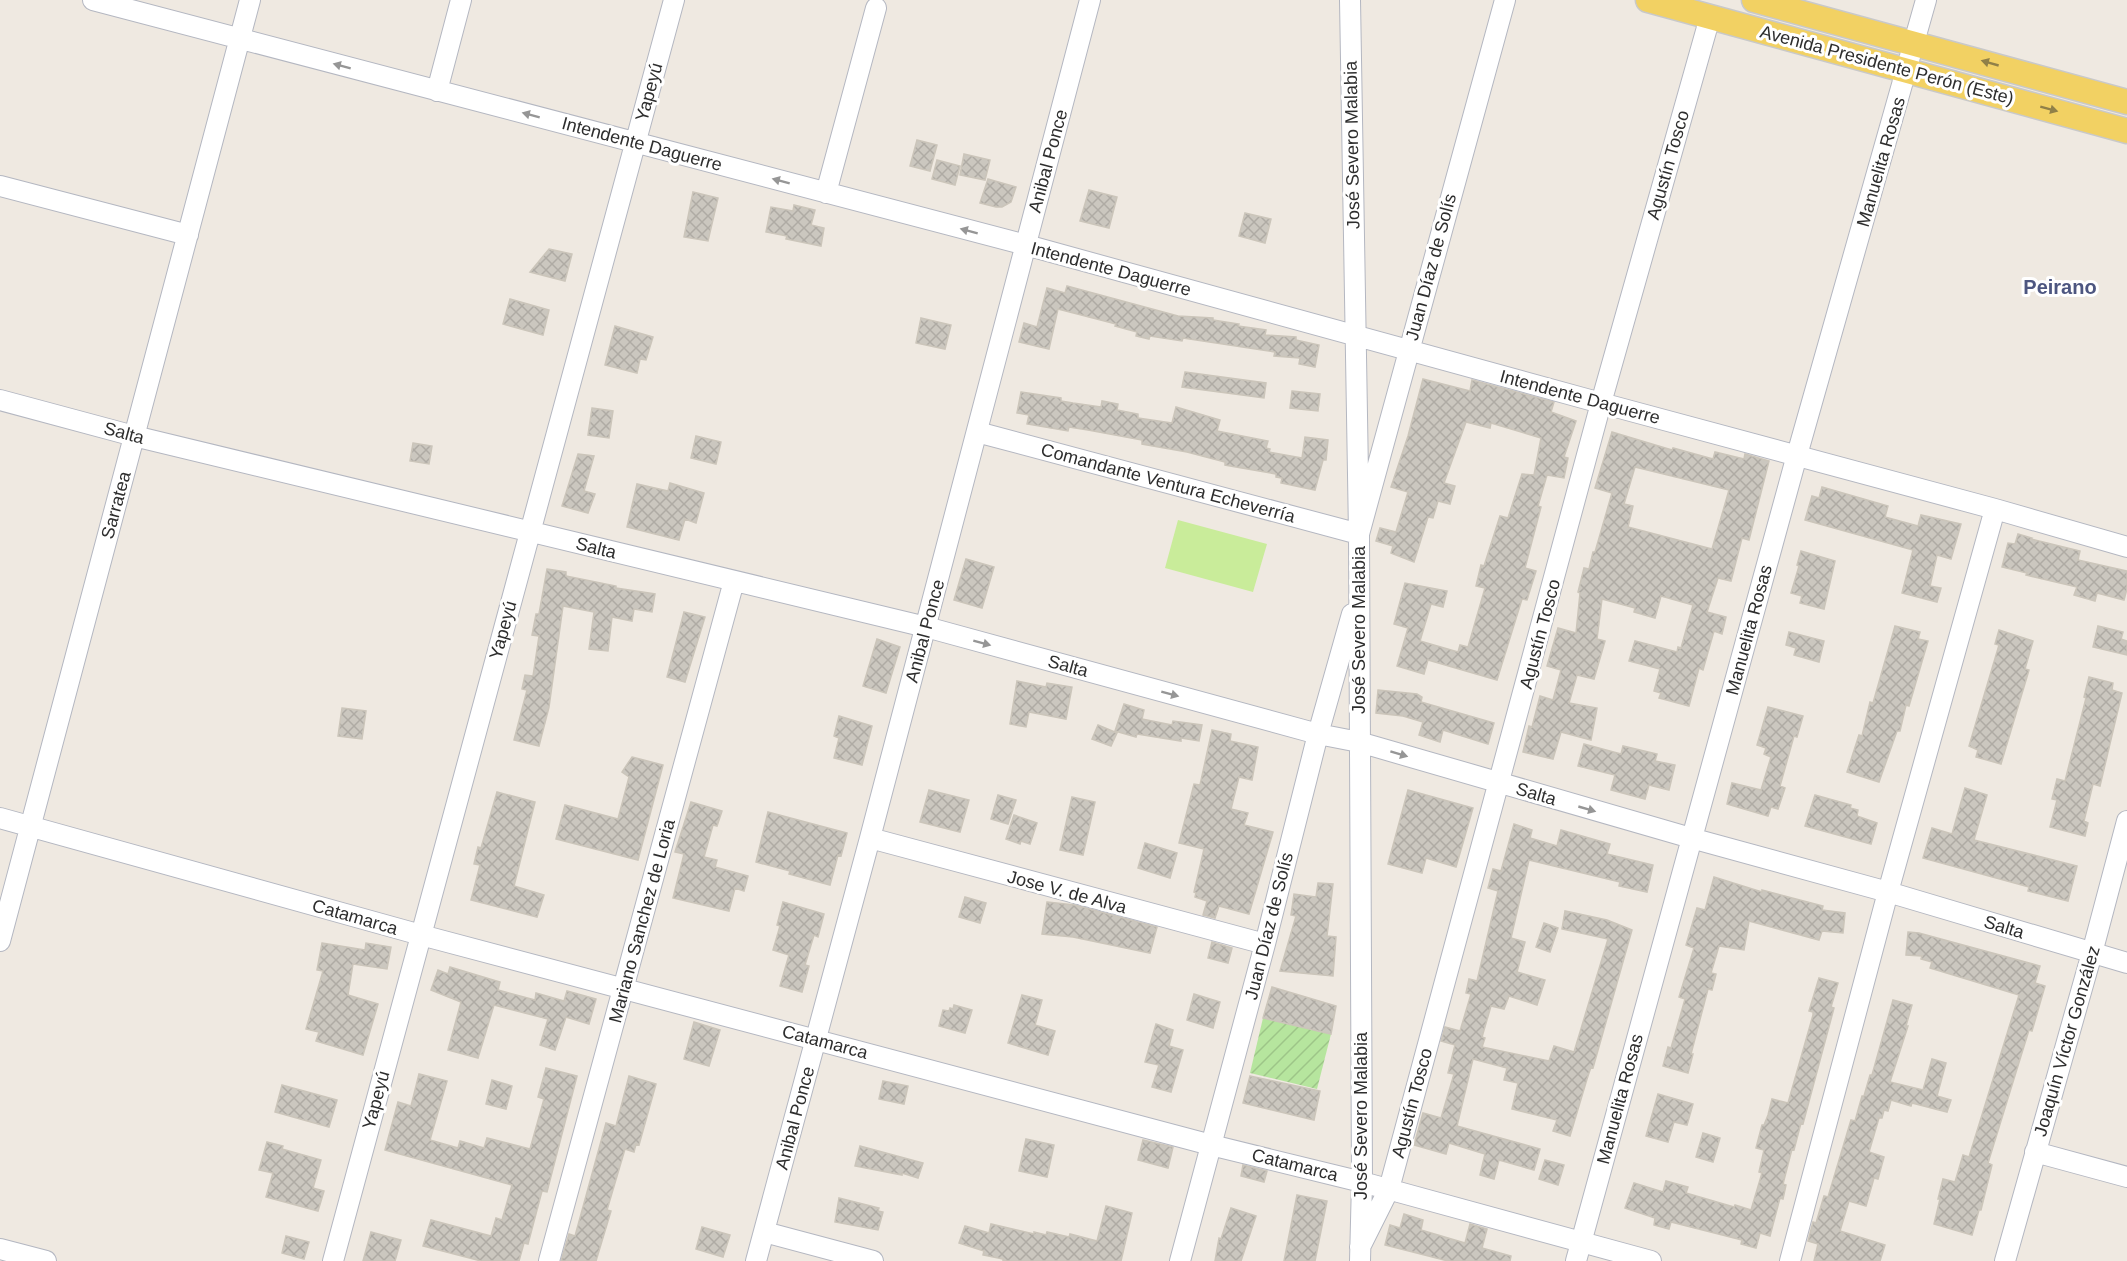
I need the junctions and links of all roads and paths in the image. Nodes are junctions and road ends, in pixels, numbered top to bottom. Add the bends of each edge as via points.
1 (93, 0) edge
2 (250, 0) edge
3 (461, 0) edge
4 (674, 0) edge
5 (1090, 0) edge
6 (1350, 0) edge
7 (1504, 0) edge
8 (1648, 0) edge
9 (1754, 0) edge
10 (1926, 0) edge
11 (876, 8) dead end
12 (1710, 17) junction
13 (240, 39) junction
14 (1915, 42) junction
15 (1907, 70) junction
16 (437, 91) junction
17 (2127, 102) edge
18 (2127, 131) edge
19 (635, 143) junction
20 (0, 186) edge
21 (826, 193) junction
22 (188, 235) junction
23 (1026, 245) junction
24 (1354, 336) junction
25 (1407, 350) junction
26 (0, 400) edge
27 (1601, 403) junction
28 (977, 432) junction
29 (134, 436) junction
30 (1797, 455) junction
31 (1995, 508) junction
32 (530, 532) junction
33 (1359, 534) junction
34 (2127, 547) edge
35 (734, 581) junction
36 (1359, 590) junction
37 (926, 627) junction
38 (1318, 734) junction
39 (1359, 742) junction
40 (1499, 784) junction
41 (0, 818) edge
42 (2127, 821) edge
43 (31, 826) junction
44 (870, 838) junction
45 (1691, 838) junction
46 (1888, 892) junction
47 (420, 935) junction
48 (0, 941) edge
49 (1264, 944) junction
50 (2092, 953) junction
51 (2127, 963) edge
52 (624, 989) junction
53 (816, 1039) junction
54 (1211, 1145) junction
55 (2035, 1152) junction
56 (2127, 1177) edge
57 (1362, 1182) junction
58 (1389, 1189) junction
59 (764, 1232) junction
60 (1581, 1242) junction
61 (0, 1249) edge
62 (1360, 1254) edge
63 (46, 1261) edge
64 (333, 1261) edge
65 (549, 1261) edge
66 (756, 1261) edge
67 (873, 1261) edge
68 (1180, 1261) edge
69 (1576, 1261) edge
70 (1651, 1261) edge
71 (1790, 1261) edge
72 (2005, 1261) edge

1 - 13 street, Intendente Daguerre
2 - 13 street, Sarratea
3 - 16 street
4 - 19 street, Yapeyú
5 - 23 street, Anibal Ponce
6 - 24 street, José Severo Malabia
7 - 25 street, Juan Díaz de Solís
8 - 12 main road, Avenida Presidente Perón (Este)
9 - 14 main road, Avenida Presidente Perón (Este)
10 - 14 street, Manuelita Rosas
11 - 21 street
12 - 15 main road, Avenida Presidente Perón (Este)
12 - 27 street, Agustín Tosco
16 -> 13 street, Intendente Daguerre
13 - 22 street, Sarratea
14 - 15 street, Manuelita Rosas
17 -> 14 main road, Avenida Presidente Perón (Este)
15 -> 18 main road, Avenida Presidente Perón (Este)
15 - 30 street, Manuelita Rosas
19 -> 16 street, Intendente Daguerre
21 -> 19 street, Intendente Daguerre
19 - 32 street, Yapeyú
20 - 22 street
23 -> 21 street, Intendente Daguerre
22 - 29 street, Sarratea
23 - 24 street, Intendente Daguerre
23 - 28 street, Anibal Ponce
24 - 25 street, Intendente Daguerre
24 - 33 street, José Severo Malabia
25 - 27 street, Intendente Daguerre
25 - 33 street, Juan Díaz de Solís
26 - 29 street, Salta
27 - 30 street, Intendente Daguerre
27 - 40 street, Agustín Tosco
28 - 33 street, Comandante Ventura Echeverría
28 - 37 street, Anibal Ponce
29 - 32 street, Salta
29 - 43 street, Sarratea
30 - 31 street, Intendente Daguerre
30 - 45 street, Manuelita Rosas
31 - 34 street, Intendente Daguerre
31 - 46 street
32 - 35 street, Salta
32 - 47 street, Yapeyú
33 - 36 street, José Severo Malabia
35 - 37 street, Salta
35 - 52 street, Mariano Sanchez de Loria
36 - 38 street, Juan Díaz de Solís
36 - 39 street, José Severo Malabia
37 -> 38 street, Salta
37 - 44 street, Anibal Ponce
38 - 39 street, Salta
38 - 49 street, Juan Díaz de Solís
39 -> 40 street, Salta
39 - 57 street, José Severo Malabia
40 -> 45 street, Salta
40 - 58 street, Agustín Tosco
41 - 43 street, Catamarca
42 - 50 street, Joaquín Víctor González
43 - 47 street, Catamarca
43 - 48 street, Sarratea
44 - 49 street, Jose V. de Alva
44 - 53 street, Anibal Ponce
45 - 46 street, Salta
45 - 60 street, Manuelita Rosas
46 - 50 street, Salta
46 - 71 street
47 - 52 street, Catamarca
47 - 64 street, Yapeyú
49 - 54 street, Juan Díaz de Solís
50 - 51 street, Salta
50 - 55 street, Joaquín Víctor González
52 - 53 street, Catamarca
52 - 65 street, Mariano Sanchez de Loria
53 - 54 street, Catamarca
53 - 59 street, Anibal Ponce
54 - 57 street, Catamarca
54 - 68 street, Juan Díaz de Solís
55 - 56 street
55 - 72 street, Joaquín Víctor González
57 - 58 street, Catamarca
57 - 62 street, José Severo Malabia
58 - 60 street, Catamarca
58 - 62 street, Agustín Tosco
59 - 66 street, Anibal Ponce
59 - 67 street
60 - 69 street, Manuelita Rosas
60 - 70 street, Catamarca
61 - 63 street

